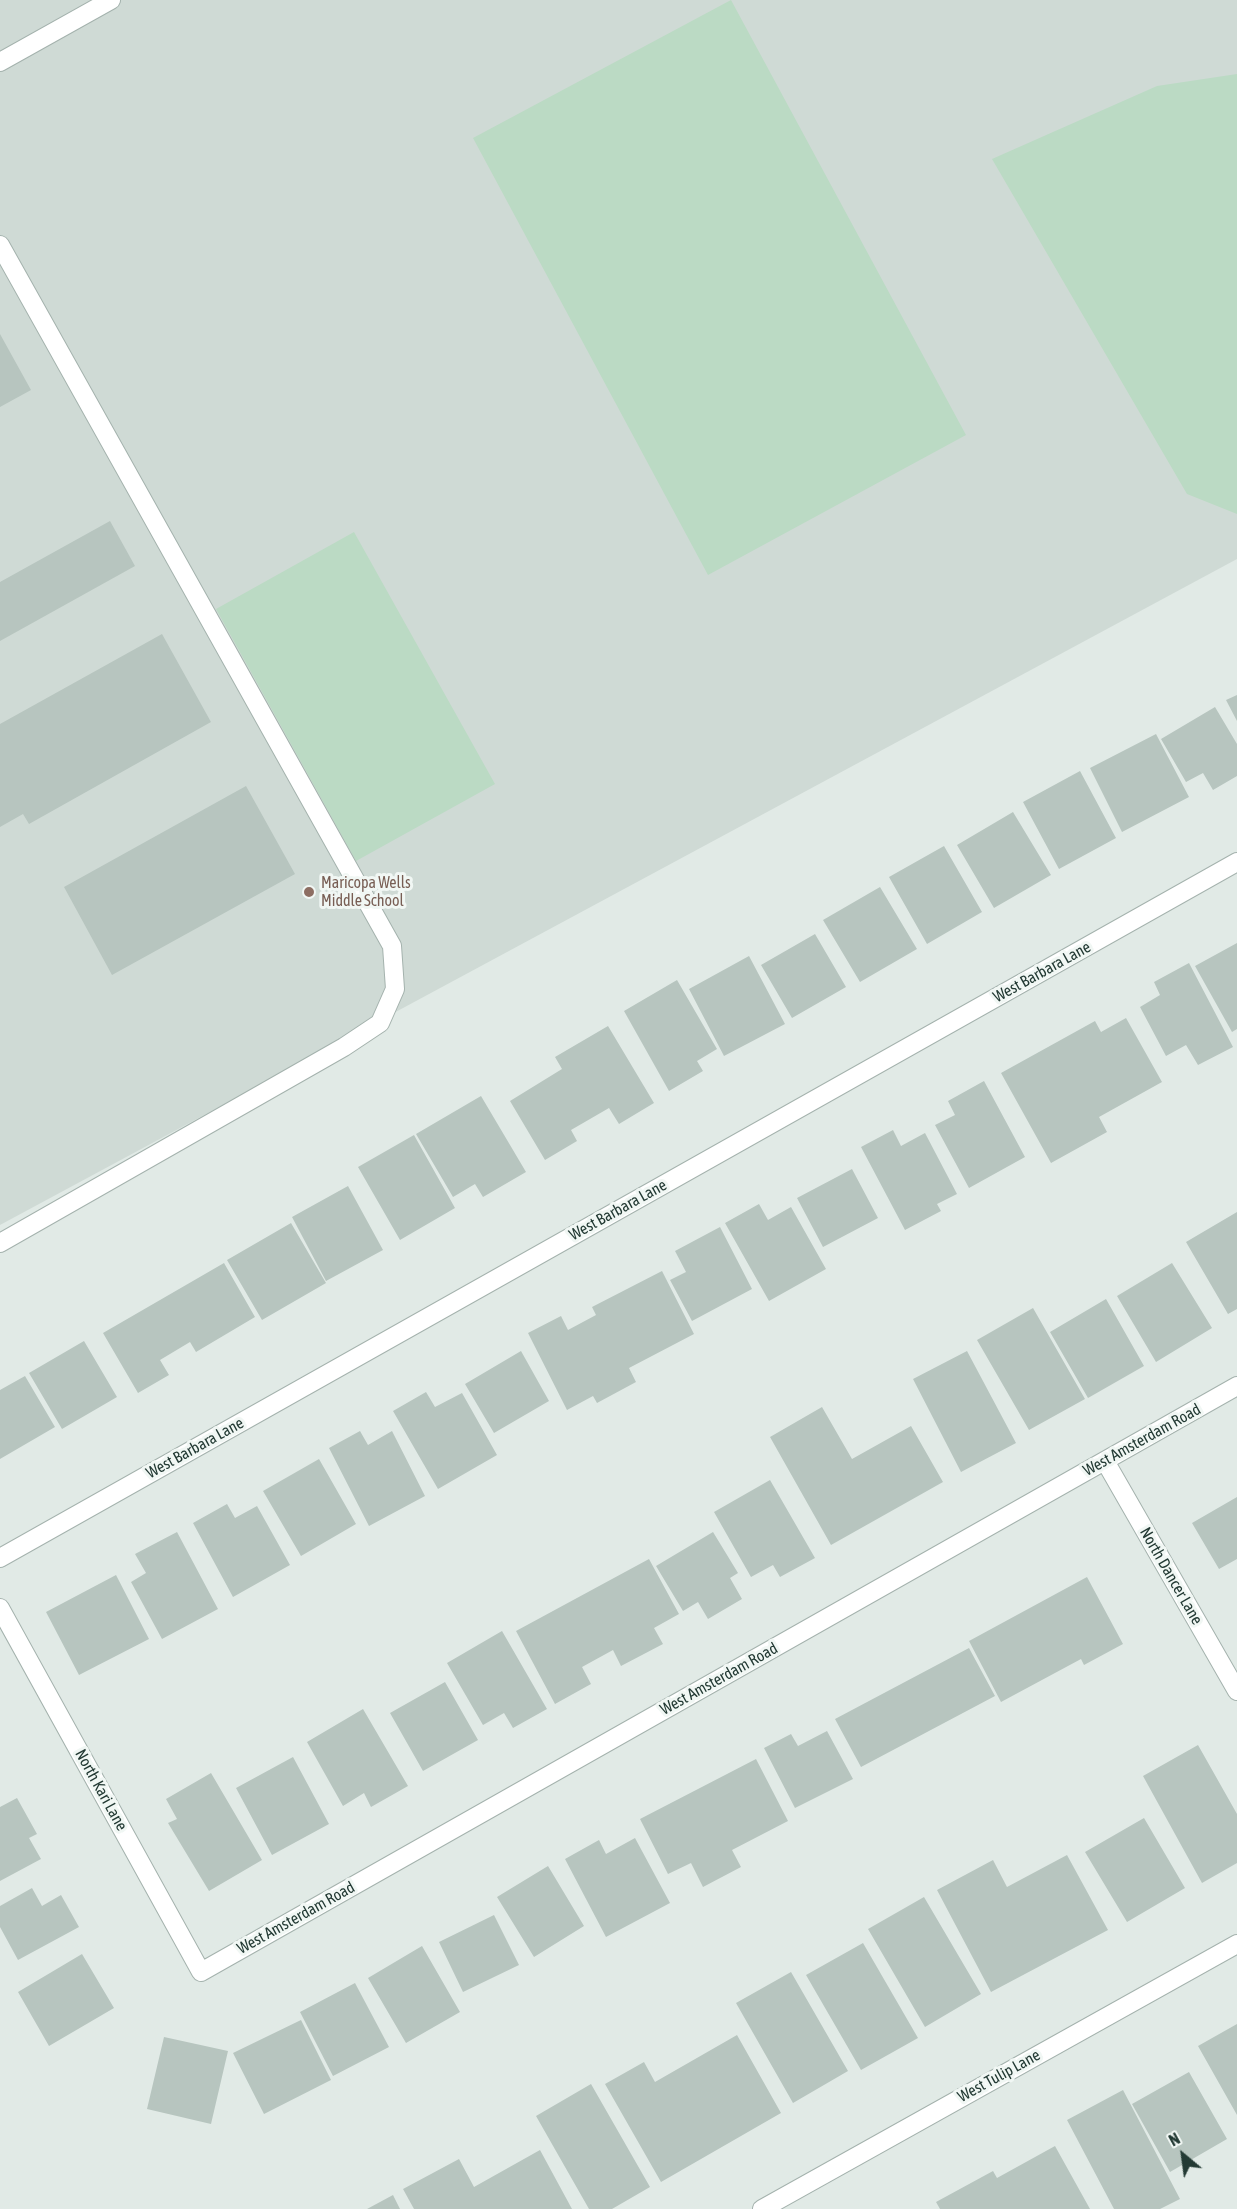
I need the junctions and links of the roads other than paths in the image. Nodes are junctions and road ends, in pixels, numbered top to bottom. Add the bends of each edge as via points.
1 (111, 0) edge
2 (0, 62) edge
3 (0, 245) edge
4 (1237, 862) edge
5 (0, 1243) edge
6 (1237, 1386) edge
7 (1105, 1461) junction
8 (0, 1558) edge
9 (0, 1608) edge
10 (1237, 1691) edge
11 (1237, 1944) edge
12 (201, 1972) joint
13 (762, 2209) edge

1 - 2 street
3 - 5 street via 392,946 395,989 380,1023 344,1047
4 - 8 street, West Barbara Lane
6 - 7 street, West Amsterdam Road
7 - 10 street, North Dancer Lane
7 - 12 street, West Amsterdam Road
9 - 12 street, North Kari Lane
11 - 13 street, West Tulip Lane

